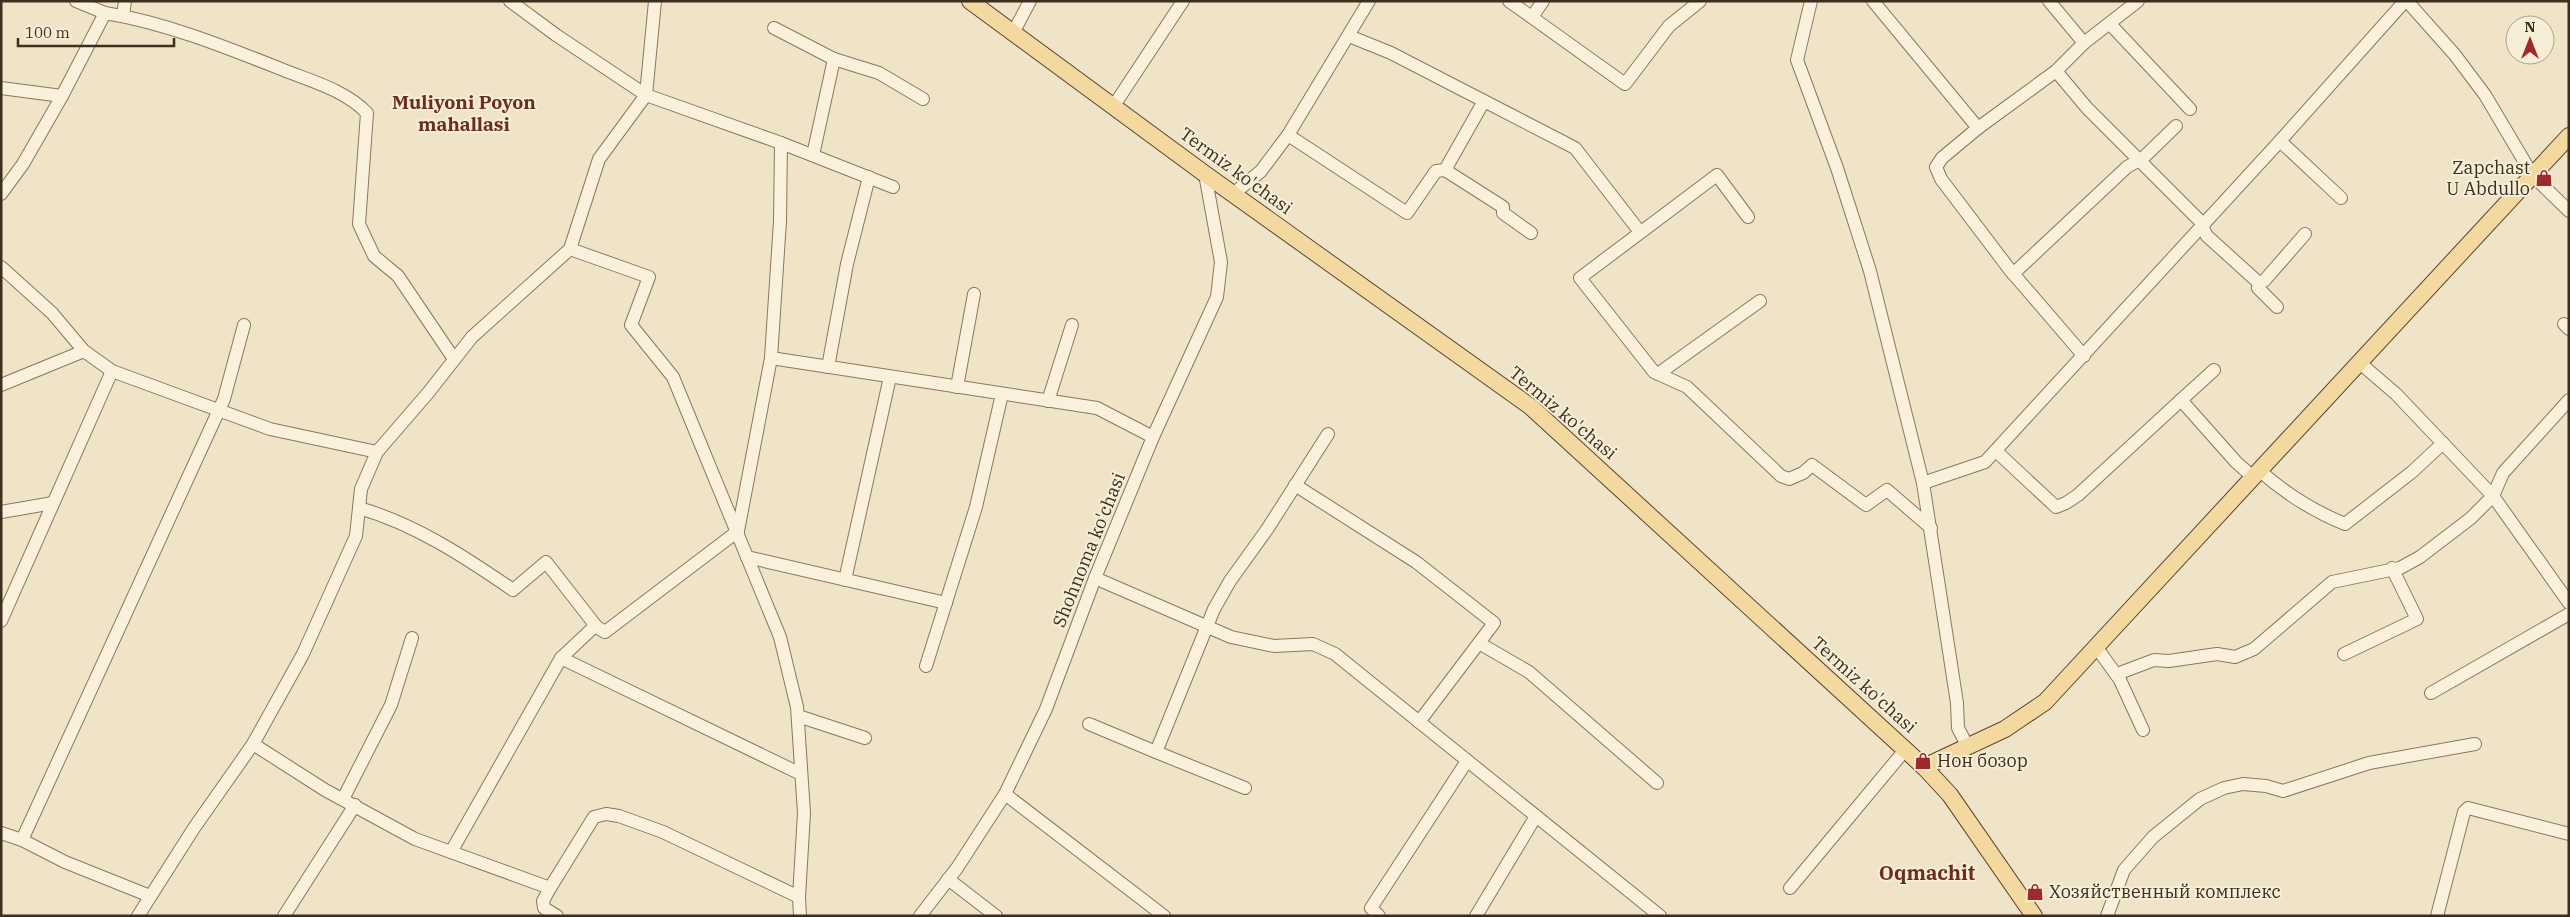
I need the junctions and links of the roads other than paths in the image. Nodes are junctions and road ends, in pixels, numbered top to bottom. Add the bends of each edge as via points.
1 (76, 1) edge
2 (125, 1) edge
3 (510, 1) edge
4 (655, 1) edge
5 (970, 1) edge
6 (1030, 1) edge
7 (1183, 1) edge
8 (1369, 1) edge
9 (1509, 1) edge
10 (1543, 1) edge
11 (1700, 1) edge
12 (1811, 1) edge
13 (1873, 1) edge
14 (2049, 1) edge
15 (2138, 1) edge
16 (2406, 1) edge
17 (105, 13) junction
18 (122, 16) junction
19 (1532, 18) junction
20 (2110, 24) junction
21 (774, 28) dead end
22 (1013, 33) junction
23 (1348, 36) junction
24 (2084, 44) junction
25 (834, 59) junction
26 (2056, 71) junction
27 (1, 88) edge
28 (646, 95) junction
29 (62, 96) junction
30 (923, 99) dead end
31 (1484, 101) junction
32 (1114, 107) junction
33 (2190, 109) dead end
34 (2176, 126) dead end
35 (1978, 128) junction
36 (1288, 135) junction
37 (2569, 136) edge
38 (2280, 141) junction
39 (781, 143) junction
40 (813, 155) junction
41 (2139, 160) junction
42 (1445, 170) junction
43 (1205, 174) junction
44 (2533, 176) junction
45 (869, 177) junction
46 (893, 186) dead end
47 (1, 194) edge
48 (1233, 194) junction
49 (2340, 198) dead end
50 (2569, 211) edge
51 (1748, 217) dead end
52 (2203, 226) junction
53 (1640, 232) junction
54 (1531, 233) dead end
55 (2305, 234) dead end
56 (570, 249) junction
57 (1, 267) edge
58 (2014, 274) junction
59 (2259, 283) junction
60 (974, 294) dead end
61 (1760, 301) dead end
62 (2277, 307) dead end
63 (244, 325) dead end
64 (1072, 325) dead end
65 (84, 351) junction
66 (2084, 356) junction
67 (771, 358) junction
68 (454, 359) junction
69 (2360, 363) junction
70 (828, 367) junction
71 (2214, 370) dead end
72 (112, 371) junction
73 (1658, 374) junction
74 (890, 377) junction
75 (1, 385) edge
76 (957, 387) junction
77 (1002, 394) junction
78 (1048, 400) junction
79 (2182, 400) junction
80 (2569, 400) edge
81 (219, 411) junction
82 (1328, 434) dead end
83 (1153, 438) junction
84 (2443, 443) junction
85 (1996, 451) junction
86 (377, 452) junction
87 (2257, 474) junction
88 (1923, 483) junction
89 (1295, 485) junction
90 (2493, 496) junction
91 (53, 503) junction
92 (359, 508) junction
93 (1, 512) edge
94 (1931, 528) junction
95 (738, 532) junction
96 (747, 557) junction
97 (2392, 568) junction
98 (1095, 578) junction
99 (845, 580) junction
100 (2569, 603) edge
101 (946, 604) junction
102 (2569, 614) edge
103 (1, 621) edge
104 (596, 626) junction
105 (1206, 627) junction
106 (412, 638) dead end
107 (1479, 643) junction
108 (2097, 648) junction
109 (2344, 654) dead end
110 (560, 658) junction
111 (926, 666) dead end
112 (2117, 674) junction
113 (2431, 693) dead end
114 (798, 716) junction
115 (1418, 722) junction
116 (1089, 724) dead end
117 (2143, 730) dead end
118 (865, 738) dead end
119 (253, 744) junction
120 (2475, 744) dead end
121 (1968, 747) junction
122 (1905, 750) junction
123 (1156, 752) junction
124 (1467, 761) junction
125 (1924, 767) junction
126 (801, 774) junction
127 (1657, 783) dead end
128 (1245, 788) dead end
129 (1005, 794) junction
130 (343, 799) junction
131 (355, 805) junction
132 (1536, 816) junction
133 (1, 833) edge
134 (2569, 834) edge
135 (22, 840) junction
136 (451, 852) junction
137 (948, 879) junction
138 (550, 888) junction
139 (1790, 888) dead end
140 (150, 896) junction
141 (799, 897) junction
142 (543, 901) junction
143 (1372, 913) edge
144 (138, 916) edge
145 (284, 916) edge
146 (534, 916) edge
147 (558, 916) edge
148 (800, 916) edge
149 (920, 916) edge
150 (996, 916) edge
151 (1164, 916) edge
152 (1476, 916) edge
153 (1660, 916) edge
154 (2034, 916) edge
155 (2107, 916) edge
156 (2437, 916) edge

1 - 17 street
2 - 18 street
3 - 28 street
4 - 28 street
5 - 22 main road, Termiz ko'chasi
6 - 22 street
7 - 32 street
8 - 23 street
9 - 19 street
10 - 19 street
11 - 19 street via 1669,26 1625,84
12 - 88 street via 1797,60 1870,271
13 - 35 street
14 - 24 street
15 - 20 street
16 - 38 street
16 - 44 street via 2455,55 2485,95
17 - 18 street
17 - 29 street
18 - 68 street via 224,46 336,91 361,106 367,113 367,134 359,224 374,256 398,276
20 - 24 street
20 - 33 street
21 - 25 street
22 - 32 main road, Termiz ko'chasi
23 - 31 street via 1391,53
23 - 36 street
24 - 26 street
25 - 30 street via 880,73
25 - 40 street
26 - 35 street
26 - 41 street
27 - 29 street
28 - 39 street
28 - 56 street via 599,159
29 - 47 street via 23,164
31 - 42 street
31 - 53 street via 1575,148
32 - 43 main road, Termiz ko'chasi
34 - 41 street
35 - 58 street via 1942,158 1936,168
36 - 42 street via 1407,214 1436,171
36 - 48 street via 1261,171
37 - 44 main road
38 - 49 street
38 - 52 street
39 - 40 street
39 - 67 street via 780,221
40 - 45 street
41 - 52 street
41 - 58 street via 2127,167
42 - 54 street via 1503,207 1503,213
43 - 48 main road, Termiz ko'chasi
43 - 83 street, Shohnoma ko'chasi via 1221,262 1217,296
44 - 50 street
44 - 69 main road
45 - 46 street
45 - 70 street via 847,264
48 - 122 main road, Termiz ko'chasi via 1530,407
51 - 53 street via 1717,175
52 - 59 street via 2207,236
52 - 66 street
53 - 73 street via 1580,278
55 - 59 street
56 - 68 street via 472,337
56 - 95 street via 648,277 631,326 672,378
57 - 65 street via 52,313
58 - 66 street
59 - 62 street via 2258,288
60 - 76 street
61 - 73 street
63 - 81 street
64 - 78 street
65 - 72 street
65 - 75 street
66 - 85 street
67 - 70 street
67 - 95 street
68 - 86 street
69 - 84 street via 2396,394
69 - 87 main road
70 - 74 street
71 - 79 street
72 - 81 street
72 - 91 street
73 - 94 street via 1687,387 1781,476 1788,479 1812,465 1866,505 1887,490
74 - 76 street
74 - 99 street
76 - 77 street
77 - 78 street
77 - 101 street via 976,507
78 - 83 street via 1097,408
79 - 85 street via 2078,494 2056,507
79 - 87 street via 2236,462
80 - 90 street via 2502,473
81 - 86 street via 270,429
81 - 135 street
82 - 89 street
83 - 98 street, Shohnoma ko'chasi
84 - 87 street via 2412,472 2345,524 2322,514
84 - 90 street
85 - 88 street via 1985,462
86 - 92 street via 361,489
87 - 108 main road
88 - 94 street
89 - 105 street via 1230,581
89 - 107 street via 1416,562 1490,619 1494,623
90 - 97 street via 2471,518 2420,557 2400,568
90 - 100 street
91 - 93 street
91 - 103 street
92 - 104 street via 391,517 474,563 513,590 546,562
92 - 119 street via 356,536 342,569 303,654
94 - 121 street via 1958,728
95 - 96 street
95 - 104 street via 605,632
96 - 99 street
96 - 114 street via 780,638
97 - 109 street via 2417,619
97 - 112 street via 2332,582 2254,649 2235,657 2217,654 2154,660
98 - 105 street
98 - 129 street, Shohnoma ko'chasi via 1046,709
99 - 101 street
101 - 111 street
102 - 113 street
104 - 110 street
105 - 115 street via 1231,637 1274,646 1313,644 1335,654
105 - 123 street
106 - 130 street via 391,705
107 - 115 street
107 - 127 street via 1530,672
108 - 112 street
108 - 121 main road via 2045,702 2005,729
110 - 126 street
110 - 136 street
112 - 117 street
114 - 118 street
114 - 126 street
115 - 124 street
116 - 123 street
119 - 130 street
119 - 140 street
120 - 155 street via 2369,763 2283,791 2243,784 2208,795 2174,819 2124,870
121 - 125 main road
122 - 125 main road, Termiz ko'chasi
122 - 139 street
123 - 128 street
124 - 132 street
124 - 143 street
125 - 154 main road, Termiz ko'chasi via 1950,795
126 - 141 street via 804,813
129 - 137 street, Shohnoma ko'chasi
129 - 151 street
130 - 131 street
131 - 136 street via 414,839
131 - 145 street
132 - 152 street
132 - 153 street
133 - 135 street
134 - 156 street via 2468,808 2464,812
135 - 140 street via 65,862
136 - 138 street
137 - 149 street, Shohnoma ko'chasi
137 - 150 street
138 - 141 street via 594,817 606,814 663,832
138 - 142 street
140 - 144 street
141 - 148 street
142 - 146 street
142 - 147 street via 544,908

